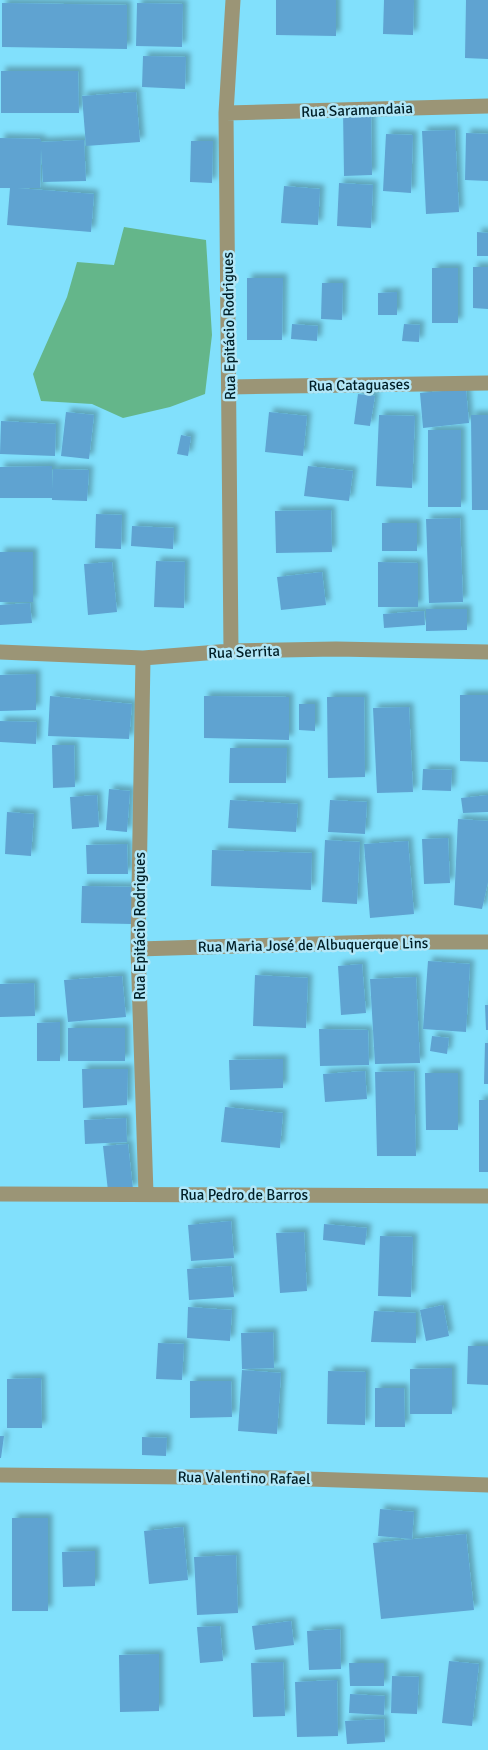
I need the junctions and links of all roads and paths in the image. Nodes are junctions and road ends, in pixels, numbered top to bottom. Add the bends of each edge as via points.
1 (233, 0) edge
2 (488, 106) edge
3 (226, 113) junction
4 (488, 383) edge
5 (229, 387) junction
6 (232, 651) junction
7 (0, 652) edge
8 (488, 652) edge
9 (143, 658) junction
10 (488, 942) edge
11 (138, 949) junction
12 (0, 1194) edge
13 (146, 1194) junction
14 (488, 1196) edge
15 (0, 1475) edge
16 (488, 1485) edge

1 - 3 street, Rua Epitácio Rodrigues
2 - 3 street, Rua Saramandaia
3 - 5 street, Rua Epitácio Rodrigues
4 - 5 street, Rua Cataguases
5 - 6 street, Rua Epitácio Rodrigues
6 - 8 street, Rua Serrita
6 - 9 street, Rua Serrita
7 - 9 street, Rua Serrita
9 - 11 street, Rua Epitácio Rodrigues
10 - 11 street, Rua Maria José de Albuquerque Lins
11 - 13 street, Rua Epitácio Rodrigues
12 - 13 street, Rua Pedro de Barros
13 - 14 street, Rua Pedro de Barros
15 - 16 street, Rua Valentino Rafael via 279,1478

